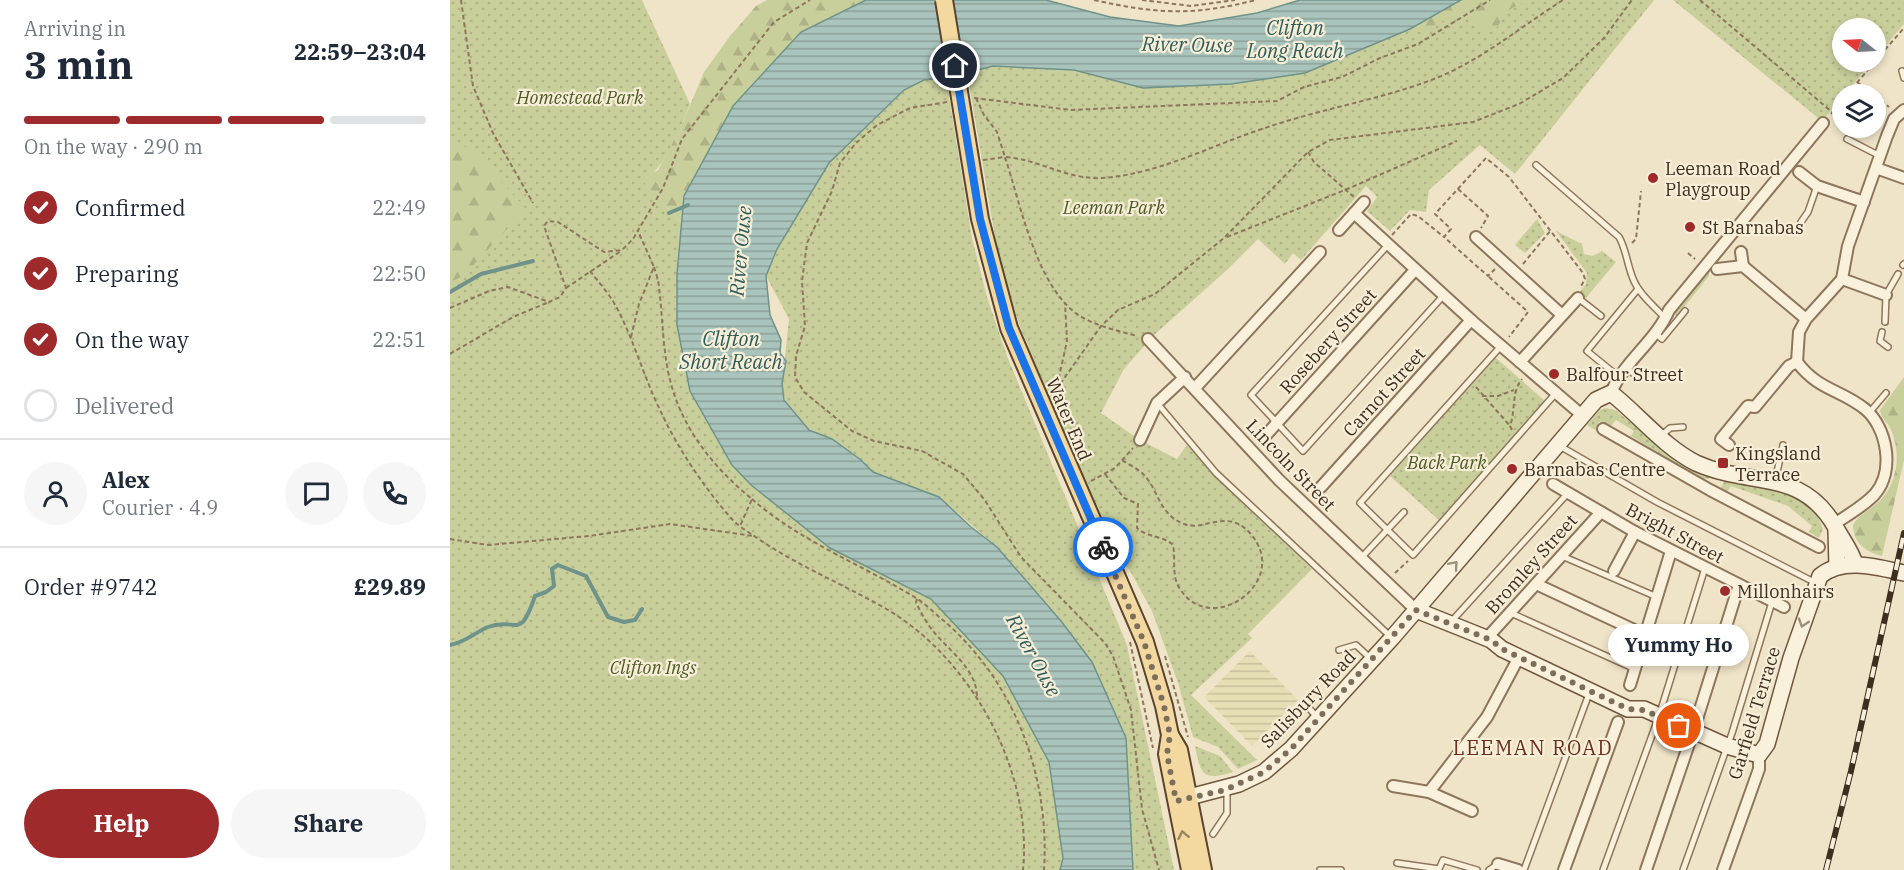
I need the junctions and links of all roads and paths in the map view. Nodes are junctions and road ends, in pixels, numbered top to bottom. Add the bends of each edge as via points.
1 (461, 0) edge
2 (810, 0) edge
3 (944, 0) edge
4 (1094, 0) edge
5 (1142, 0) edge
6 (1235, 0) edge
7 (1256, 0) edge
8 (1490, 0) edge
9 (1563, 0) edge
10 (1632, 0) edge
11 (1700, 0) edge
12 (1904, 27) edge
13 (1886, 48) edge
14 (1866, 72) edge
15 (1857, 82) joint
16 (1860, 84) edge
17 (976, 98) junction
18 (960, 103) junction
19 (1886, 103) edge
20 (1832, 112) joint
21 (1901, 112) edge
22 (1823, 123) joint
23 (1847, 139) dead end
24 (1457, 141) dead end
25 (1308, 152) junction
26 (1880, 156) junction
27 (1005, 157) junction
28 (980, 160) dead end
29 (1536, 165) dead end
30 (1876, 168) junction
31 (1799, 172) dead end
32 (1904, 178) edge
33 (1817, 186) junction
34 (1458, 189) junction
35 (1345, 190) junction
36 (1641, 191) dead end
37 (532, 202) dead end
38 (1863, 202) junction
39 (1363, 203) joint
40 (1354, 213) junction
41 (1801, 222) dead end
42 (1339, 230) dead end
43 (1551, 230) junction
44 (638, 231) junction
45 (1444, 237) junction
46 (1476, 237) joint
47 (1224, 238) junction
48 (1387, 244) junction
49 (622, 250) junction
50 (1626, 250) junction
51 (1320, 252) dead end
52 (1741, 252) dead end
53 (1502, 261) junction
54 (1743, 266) junction
55 (654, 267) junction
56 (1716, 269) dead end
57 (1415, 270) junction
58 (590, 271) junction
59 (1516, 274) junction
60 (1898, 274) dead end
61 (1488, 276) junction
62 (1842, 279) junction
63 (566, 288) junction
64 (1638, 289) junction
65 (1886, 295) junction
66 (1443, 296) junction
67 (1578, 298) junction
68 (549, 302) junction
69 (1065, 303) junction
70 (450, 308) edge
71 (1685, 312) dead end
72 (1562, 315) junction
73 (1601, 316) dead end
74 (1665, 318) junction
75 (1806, 319) junction
76 (1471, 320) junction
77 (1885, 322) dead end
78 (1101, 326) junction
79 (1882, 332) dead end
80 (1655, 333) junction
81 (630, 338) junction
82 (1148, 339) joint
83 (1501, 346) junction
84 (1888, 346) dead end
85 (450, 354) edge
86 (1520, 362) junction
87 (1797, 362) junction
88 (1530, 370) junction
89 (1185, 377) junction
90 (1619, 377) junction
91 (1470, 380) junction
92 (1195, 388) junction
93 (1514, 390) junction
94 (1556, 393) junction
95 (1611, 393) junction
96 (1887, 393) dead end
97 (1482, 396) junction
98 (1157, 403) junction
99 (1869, 413) junction
100 (1583, 416) junction
101 (1277, 423) junction
102 (1510, 426) junction
103 (1683, 427) dead end
104 (1603, 429) dead end
105 (1266, 435) dead end
106 (1660, 437) junction
107 (1516, 439) junction
108 (1140, 440) joint
109 (1558, 445) junction
110 (1729, 445) dead end
111 (1783, 445) dead end
112 (1122, 460) junction
113 (1721, 470) junction
114 (1105, 474) junction
115 (1089, 482) dead end
116 (1774, 483) junction
117 (1553, 484) dead end
118 (1321, 487) dead end
119 (1710, 490) junction
120 (1568, 493) junction
121 (752, 499) junction
122 (1404, 512) dead end
123 (1601, 512) junction
124 (740, 526) junction
125 (1835, 527) junction
126 (1388, 530) junction
127 (1635, 532) junction
128 (756, 537) junction
129 (450, 539) edge
130 (1819, 547) dead end
131 (1671, 551) junction
132 (1413, 555) junction
133 (1562, 555) junction
134 (1361, 558) junction
135 (1855, 564) junction
136 (1705, 568) junction
137 (1832, 568) junction
138 (1614, 571) dead end
139 (1904, 573) edge
140 (1387, 582) junction
141 (1816, 583) junction
142 (1536, 584) junction
143 (1739, 585) junction
144 (1657, 597) junction
145 (917, 599) junction
146 (1772, 602) junction
147 (1784, 607) dead end
148 (1416, 610) junction
149 (1510, 612) junction
150 (1450, 623) junction
151 (1645, 635) junction
152 (1392, 638) junction
153 (1487, 638) junction
154 (1339, 650) dead end
155 (1519, 657) junction
156 (1372, 660) junction
157 (1635, 669) junction
158 (1630, 685) dead end
159 (1590, 690) junction
160 (977, 700) junction
161 (1307, 706) dead end
162 (1659, 716) junction
163 (1319, 718) junction
164 (1618, 722) dead end
165 (1694, 732) junction
166 (1727, 746) junction
167 (1759, 755) junction
168 (1393, 786) dead end
169 (1227, 789) junction
170 (1429, 792) junction
171 (1182, 800) junction
172 (1472, 811) dead end
173 (1213, 834) dead end
174 (1397, 863) dead end
175 (1493, 867) edge
176 (1023, 870) edge
177 (1044, 870) edge
178 (1159, 870) edge
179 (1191, 870) edge
180 (1203, 870) edge
181 (1320, 870) edge
182 (1341, 870) edge
183 (1477, 870) edge
184 (1518, 870) edge
185 (1524, 870) edge
186 (1564, 870) edge
187 (1603, 870) edge
188 (1646, 870) edge
189 (1683, 870) edge
190 (1723, 870) edge

1 - 37 path via 472,86
2 - 44 path via 774,22 682,139 663,188
3 - 18 main road, Water End, bridge
4 - 7 path via 1194,13
5 - 6 path via 1191,6
8 - 17 path via 1418,44 1277,101 1071,110
9 - 27 path via 1472,60 1438,77 1269,126 1207,151 1136,172 1082,177
10 - 25 path via 1604,38 1563,78 1519,104 1473,122 1330,140
11 - 20 path
12 - 13 path
14 - 15 path
15 - 16 path
17 - 18 path
17 - 27 path via 997,132
18 - 171 main road, Water End via 980,219 1009,328 1144,642 1170,735 1178,748
18 - 178 path via 910,108 878,125 840,163 832,191 807,243 802,281 805,326 796,356 795,377 804,392 852,430 874,441 922,451 963,474 1021,557 1105,643 1131,710 1142,809
19 - 21 path
20 - 22 path
21 - 26 street
22 - 74 street
23 - 26 lane
24 - 35 path
25 - 35 path
25 - 47 path
26 - 30 street
27 - 28 path
27 - 69 path via 1035,249 1057,295
29 - 50 lane via 1619,237
30 - 32 street
30 - 38 street
31 - 33 street
33 - 38 street
33 - 41 lane
34 - 43 path via 1486,158 1509,177
34 - 45 path via 1435,214 1451,229
34 - 46 path via 1488,216
35 - 39 path
35 - 47 path
36 - 50 path via 1636,239
38 - 62 street
39 - 40 street
40 - 42 street
40 - 48 street
43 - 59 path
43 - 67 path via 1584,276
44 - 49 path
44 - 55 path
45 - 48 path via 1411,214
45 - 61 path
46 - 53 street
47 - 78 path via 1155,294 1118,310
48 - 57 street
48 - 101 lane via 1251,395
49 - 58 path
49 - 63 path via 604,252 558,222 548,221 544,226
50 - 64 lane
51 - 92 street via 1298,267
52 - 54 street
53 - 59 street
53 - 61 path
54 - 56 street
54 - 75 street
55 - 81 path
55 - 121 path via 670,382 688,428 727,479
57 - 66 street
57 - 101 street, Rosebery Street
58 - 63 path
58 - 81 path via 614,304
59 - 72 street
60 - 65 lane
61 - 83 path via 1528,312
62 - 65 street
62 - 75 street
63 - 68 path via 560,297
64 - 74 lane
64 - 90 lane via 1587,351
65 - 77 lane
66 - 76 street
66 - 101 lane via 1303,451
67 - 72 street
67 - 73 lane
68 - 70 path via 508,287
68 - 85 path via 513,316
69 - 78 path
69 - 78 path via 1067,341 1056,390
71 - 80 lane via 1662,339
72 - 86 street
74 - 80 street
75 - 87 street via 1798,332
76 - 83 street
76 - 118 street, Carnot Street
78 - 82 path
79 - 84 lane via 1880,341
80 - 90 street via 1630,371
81 - 124 path via 675,440
82 - 89 street, Lincoln Street
83 - 86 street
83 - 91 lane
86 - 88 street
87 - 99 street via 1821,387
87 - 110 street via 1789,366 1755,406 1748,406 1721,439
88 - 93 path
88 - 94 street
89 - 92 street, Lincoln Street
89 - 98 street
90 - 95 street
91 - 97 path
91 - 126 lane via 1360,503
92 - 134 street, Lincoln Street via 1279,480
93 - 97 path
93 - 102 path via 1515,412
94 - 100 street
94 - 107 lane
95 - 100 street, Salisbury Road via 1596,400
95 - 106 street
96 - 99 lane
97 - 102 path
98 - 108 street
98 - 152 lane via 1216,473
99 - 125 street via 1886,447 1885,470 1876,492
100 - 109 street, Salisbury Road
101 - 105 street, Rosebery Street
102 - 107 path
103 - 106 lane via 1670,428
104 - 119 street
106 - 113 street via 1696,463
107 - 132 lane
108 - 112 path
109 - 141 lane via 1657,502
148 -> 109 street, Salisbury Road
111 - 116 lane
112 - 114 path
112 - 114 path via 1144,476 1175,520 1190,526 1221,520 1247,530 1258,544 1262,558 1252,591 1242,601 1203,606 1180,590 1173,545 1164,537 1143,534 1137,528 1138,504 1124,498
113 - 116 street
113 - 119 street
114 - 115 path
116 - 125 street via 1811,496 1831,516
117 - 120 street, Bright Street
119 - 130 street
120 - 123 street, Bright Street
120 - 150 lane
121 - 124 path
121 - 145 path via 801,536
122 - 126 lane
123 - 127 street, Bright Street
123 - 133 street, Bromley Street
124 - 128 path
125 - 135 street via 1846,541
125 - 137 street
126 - 132 lane
126 - 134 lane
127 - 131 street, Bright Street
127 - 138 street
128 - 129 path via 670,524 488,545
128 - 160 path via 794,562 885,608 923,635
131 - 136 street, Bright Street
131 - 144 street
132 - 140 path
133 - 142 street, Bromley Street
133 - 144 lane
134 - 140 street, Lincoln Street
135 - 137 street
135 - 139 street
136 - 143 street, Bright Street
136 - 162 lane
137 - 141 street, Garfield Terrace
140 - 148 street, Lincoln Street
141 -> 167 street, Garfield Terrace via 1767,744
142 - 149 street, Bromley Street
142 - 151 street
143 - 146 street, Bright Street
143 - 165 street
144 - 151 street
145 - 160 path via 928,626 954,651 972,679
145 - 177 path via 964,638 997,679 1029,745 1046,840
146 - 147 street, Bright Street
146 - 166 lane
148 - 150 street
148 - 152 street, Salisbury Road
149 - 153 street, Bromley Street
149 - 157 lane
150 - 153 street
151 - 157 street
152 - 156 street, Salisbury Road
153 - 155 street
154 - 156 lane via 1356,645
155 - 159 street
155 - 170 street via 1483,724
156 - 163 street, Salisbury Road
157 - 158 street
159 - 162 street via 1628,709
159 - 185 lane
160 - 176 path via 1011,768 1023,821
161 - 163 lane
162 - 165 street
162 - 187 lane
163 - 169 street, Salisbury Road via 1264,772
164 - 186 street
165 - 166 street
165 - 188 street
166 - 167 street
166 - 189 lane
167 - 190 street, Garfield Terrace via 1759,769
168 - 170 street
169 - 171 street, Salisbury Road
169 - 173 lane via 1227,813
170 - 172 street
179 -> 171 main road, Water End
171 - 180 main road, Water End
174 - 183 lane via 1439,869 1443,860
175 - 184 street
181 - 182 lane

